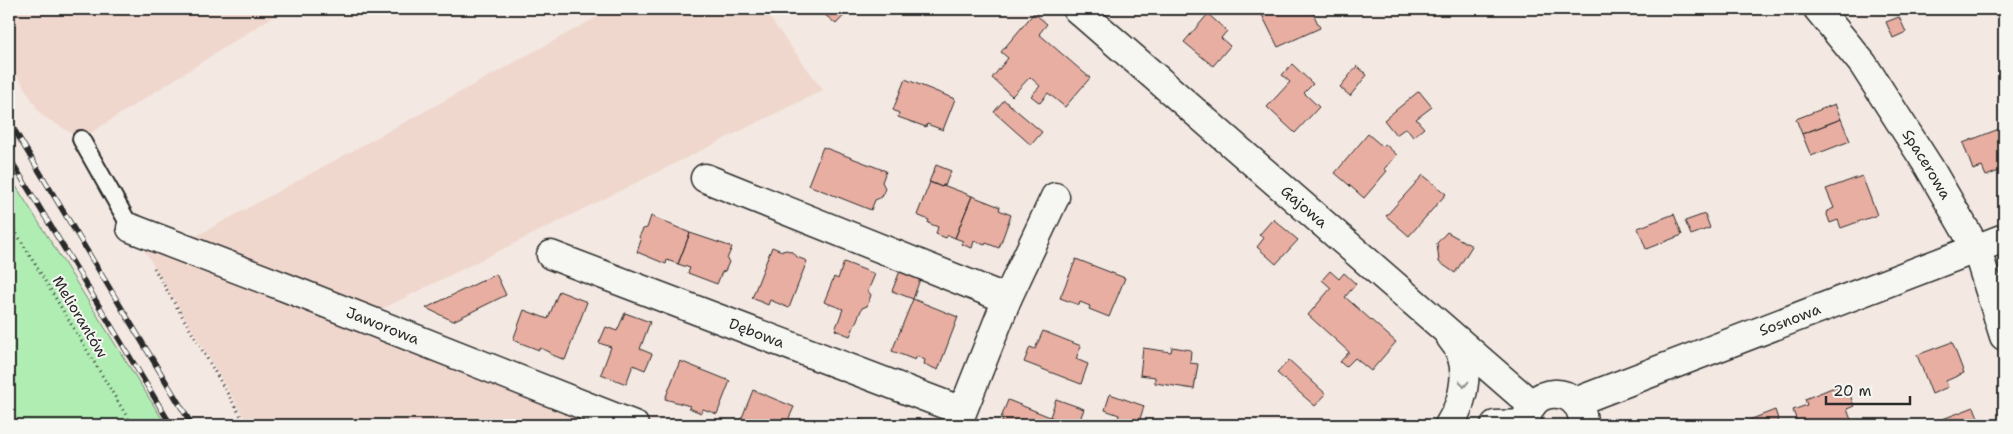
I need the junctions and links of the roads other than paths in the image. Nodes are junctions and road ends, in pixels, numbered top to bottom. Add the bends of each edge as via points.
1 (1077, 9) edge
2 (1818, 9) edge
3 (81, 139) dead end
4 (705, 178) dead end
5 (1055, 197) dead end
6 (131, 228) joint
7 (2004, 238) edge
8 (1977, 250) junction
9 (551, 255) dead end
10 (1007, 300) junction
11 (1440, 326) junction
12 (2004, 336) edge
13 (1579, 413) edge
14 (959, 418) edge
15 (1528, 418) edge
16 (634, 425) edge
17 (1449, 425) edge
18 (1495, 425) edge

1 - 11 street, Gajowa
2 - 8 street, Spacerowa via 1863,64
3 - 6 lane
4 - 10 street
5 - 10 street, Dębowa
6 - 16 street, Jaworowa
7 - 8 street, Sosnowa
8 - 12 street, Spacerowa
8 - 13 street, Sosnowa
9 - 14 street, Dębowa
10 - 14 street, Dębowa
11 - 15 street, Gajowa
11 -> 17 street via 1455,342 1463,364 1465,387 1459,410
13 - 15 street via 1563,395 1549,394 1543,396
15 - 18 street

